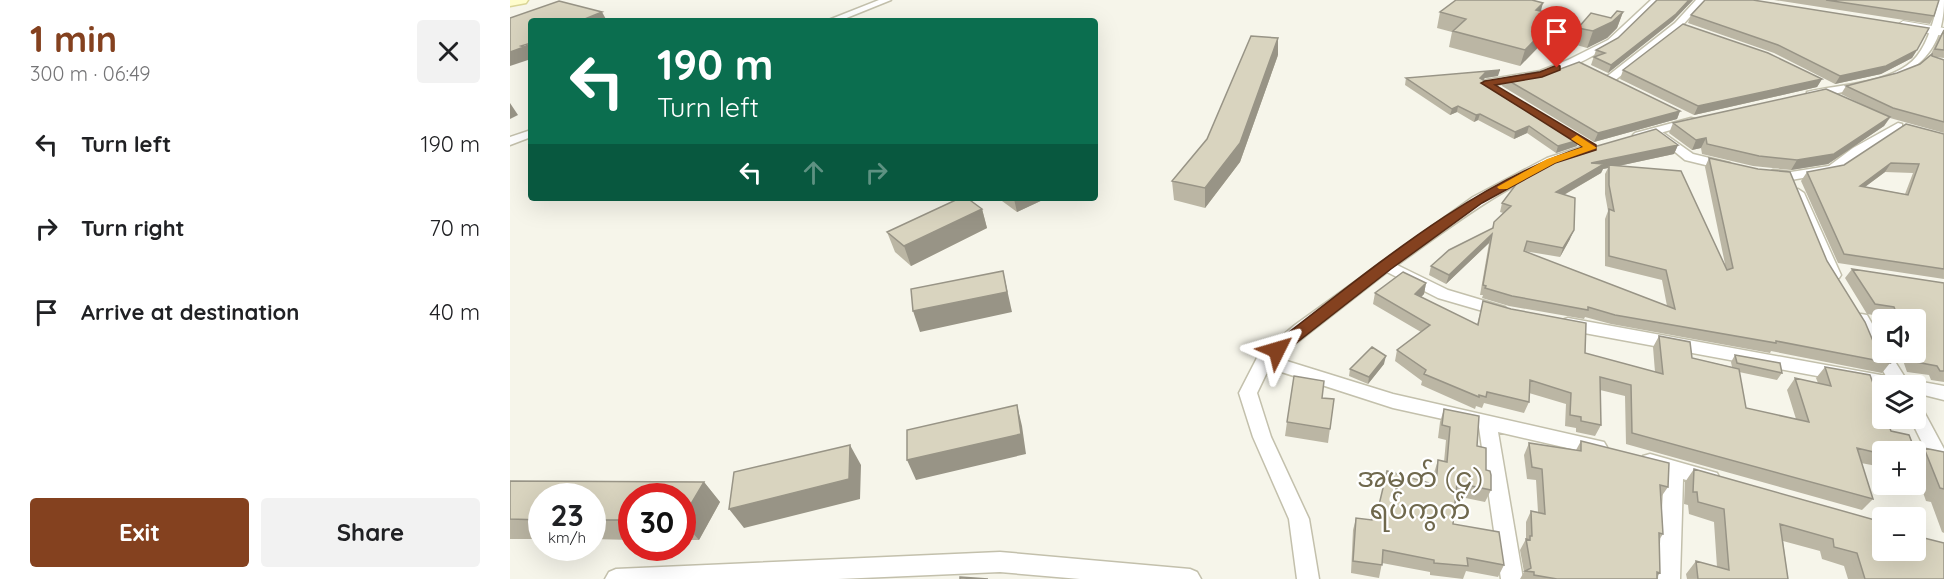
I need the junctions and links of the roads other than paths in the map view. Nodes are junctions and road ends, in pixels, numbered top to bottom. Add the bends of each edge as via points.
1 (522, 0) edge
2 (887, 0) edge
3 (1656, 0) edge
4 (1701, 0) edge
5 (1943, 0) edge
6 (510, 2) edge
7 (839, 18) edge
8 (1888, 23) edge
9 (1940, 31) edge
10 (1610, 80) edge
11 (1800, 96) edge
12 (1508, 98) edge
13 (1672, 111) edge
14 (1882, 121) edge
15 (1655, 130) junction
16 (528, 134) edge
17 (1623, 139) edge
18 (510, 141) edge
19 (1592, 145) edge
20 (1742, 170) edge
21 (1762, 173) edge
22 (1791, 176) junction
23 (1386, 266) junction
24 (1830, 269) junction
25 (1853, 272) edge
26 (1842, 288) edge
27 (1854, 307) edge
28 (1519, 315) edge
29 (1554, 322) edge
30 (1264, 360) junction
31 (1899, 375) edge
32 (1872, 380) edge
33 (1926, 390) edge
34 (1944, 393) edge
35 (1487, 421) junction
36 (1924, 429) edge
37 (1944, 467) edge
38 (1674, 469) junction
39 (1729, 484) edge
40 (849, 574) edge
41 (616, 579) edge
42 (1190, 579) edge
43 (1308, 579) edge
44 (1512, 579) edge
45 (1669, 579) edge

1 - 6 main road
2 - 7 street
3 - 12 street via 1611,42 1576,64 1485,83
4 - 10 street via 1683,27
5 - 9 street
8 - 9 street
9 - 11 street via 1918,62 1885,78
13 - 15 street via 1698,119
14 - 22 street via 1904,128 1857,151 1833,169
15 - 17 street
15 - 20 street via 1689,158
16 - 18 street
19 - 23 street via 1551,161 1478,200
21 - 22 street
22 - 24 street
23 - 28 street via 1443,294
23 - 30 street
24 - 25 street
24 - 26 street
27 - 31 street
29 - 32 street
30 - 35 street via 1394,401
30 - 43 street via 1248,393 1262,437 1299,519
33 - 34 street
35 - 38 street
35 - 44 street
36 - 37 street
38 - 39 street
38 - 45 street
40 - 41 street
40 - 42 street via 1000,562

